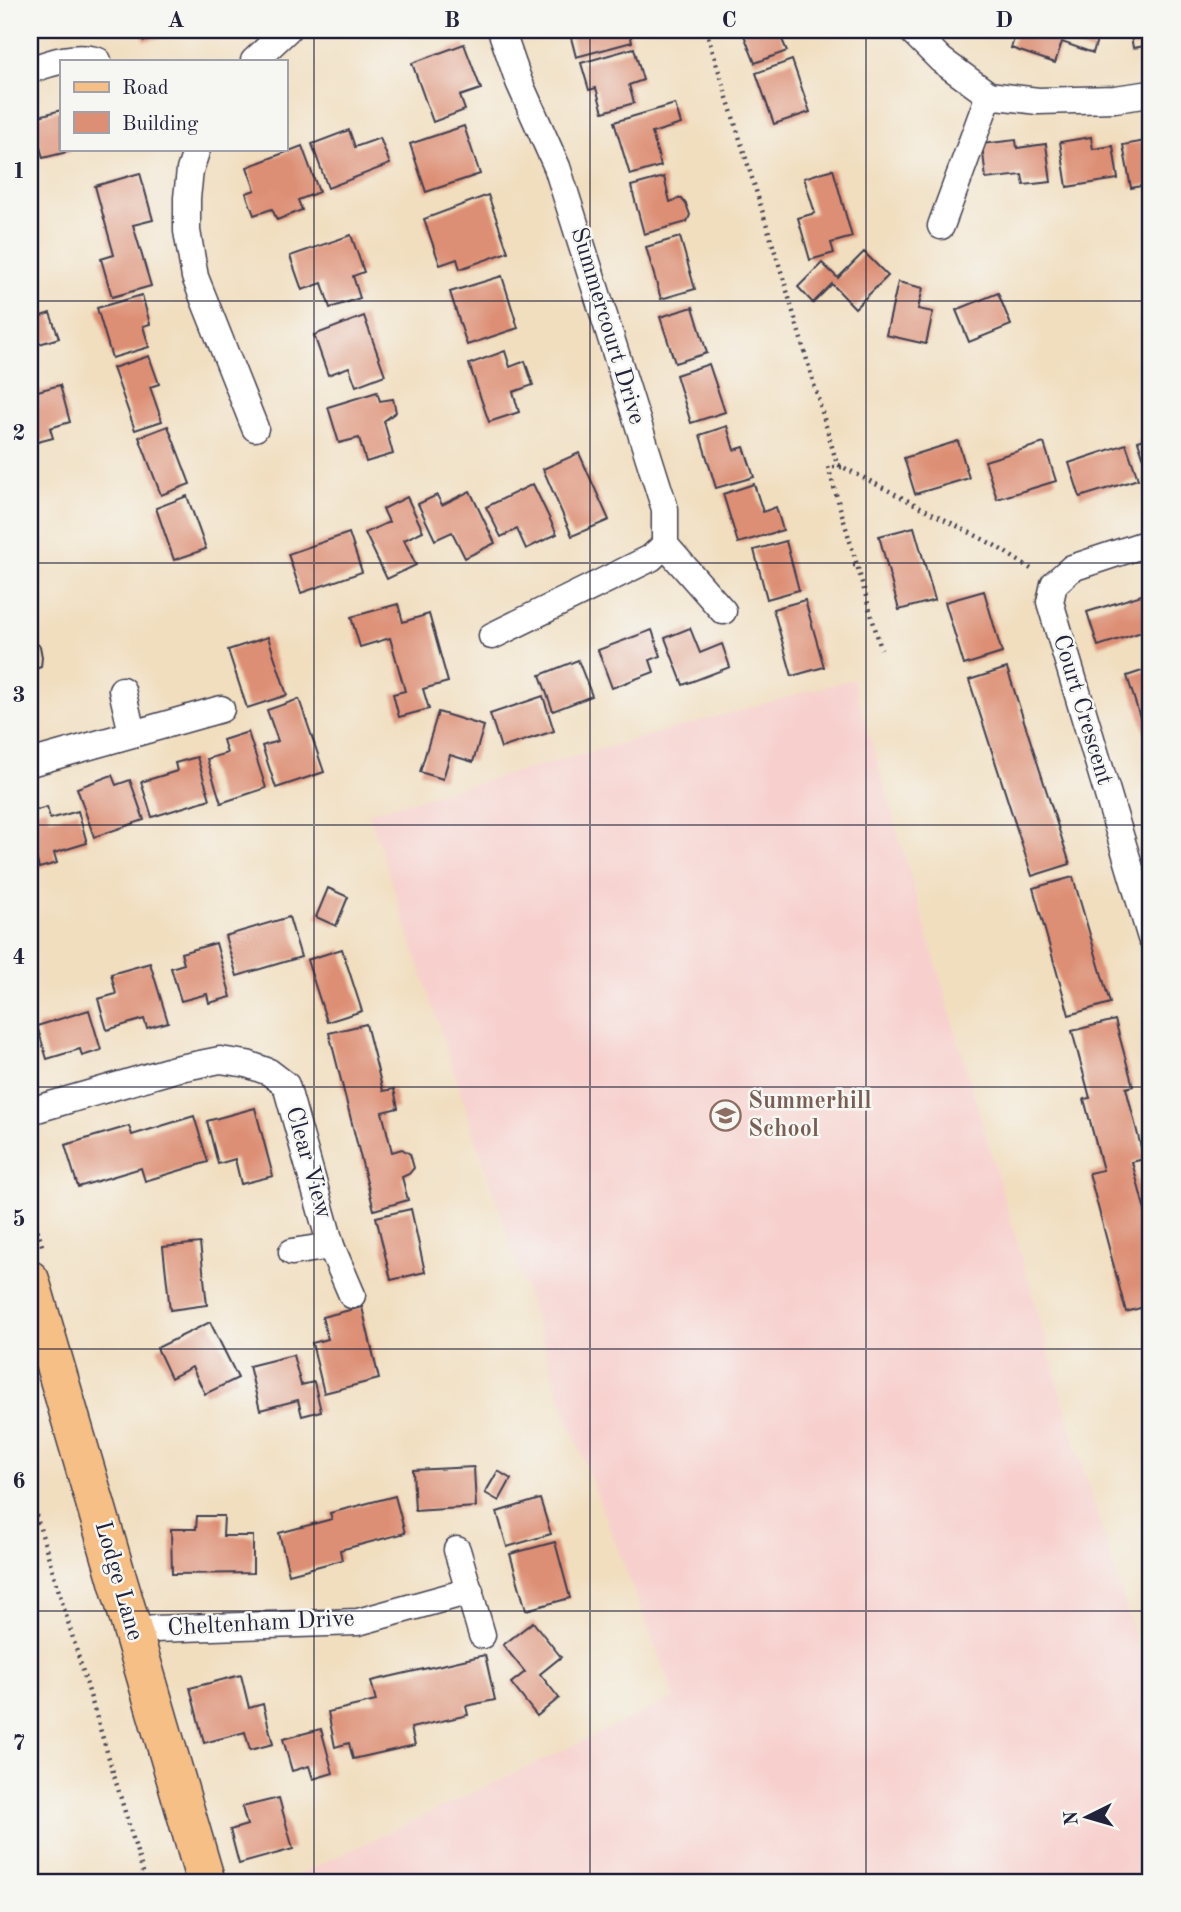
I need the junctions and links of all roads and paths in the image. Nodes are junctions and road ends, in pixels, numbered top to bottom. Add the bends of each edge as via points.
1 (287, 30) edge
2 (501, 30) edge
3 (706, 30) edge
4 (911, 30) edge
5 (66, 60) edge
6 (94, 60) edge
7 (255, 60) edge
8 (60, 61) edge
9 (30, 70) edge
10 (1151, 94) edge
11 (989, 95) junction
12 (197, 150) edge
13 (941, 226) dead end
14 (255, 428) dead end
15 (842, 467) junction
16 (1151, 542) edge
17 (665, 545) junction
18 (1054, 583) junction
19 (723, 611) dead end
20 (492, 636) dead end
21 (881, 649) dead end
22 (122, 690) dead end
23 (221, 709) dead end
24 (132, 733) junction
25 (30, 763) edge
26 (1151, 938) edge
27 (30, 1111) edge
28 (331, 1246) junction
29 (292, 1252) dead end
30 (30, 1280) edge
31 (352, 1295) dead end
32 (30, 1494) edge
33 (457, 1550) dead end
34 (470, 1591) junction
35 (133, 1632) junction
36 (482, 1634) dead end
37 (146, 1882) edge
38 (206, 1882) edge

1 - 7 street
2 - 17 street, Summercourt Drive via 557,167 665,509
3 - 15 path via 836,464
4 - 11 street via 941,60
5 - 6 street
8 - 9 street
10 - 11 street via 1038,101
11 - 13 street
12 - 14 street via 187,198 195,277
15 - 18 path via 994,545
15 - 21 path via 828,467
16 - 18 street via 1072,568
17 - 19 street
17 - 20 street via 651,558
18 - 26 street, Court Crescent via 1050,602
22 - 24 street
23 - 24 street
24 - 25 street
27 - 28 street, Clear View via 219,1060 247,1063 269,1072 286,1085
28 - 29 street
28 - 31 street, Clear View
30 - 35 main road, Lodge Lane
32 - 37 path
33 - 34 street
34 - 35 street, Cheltenham Drive via 358,1622
34 - 36 street
35 - 38 main road, Lodge Lane

